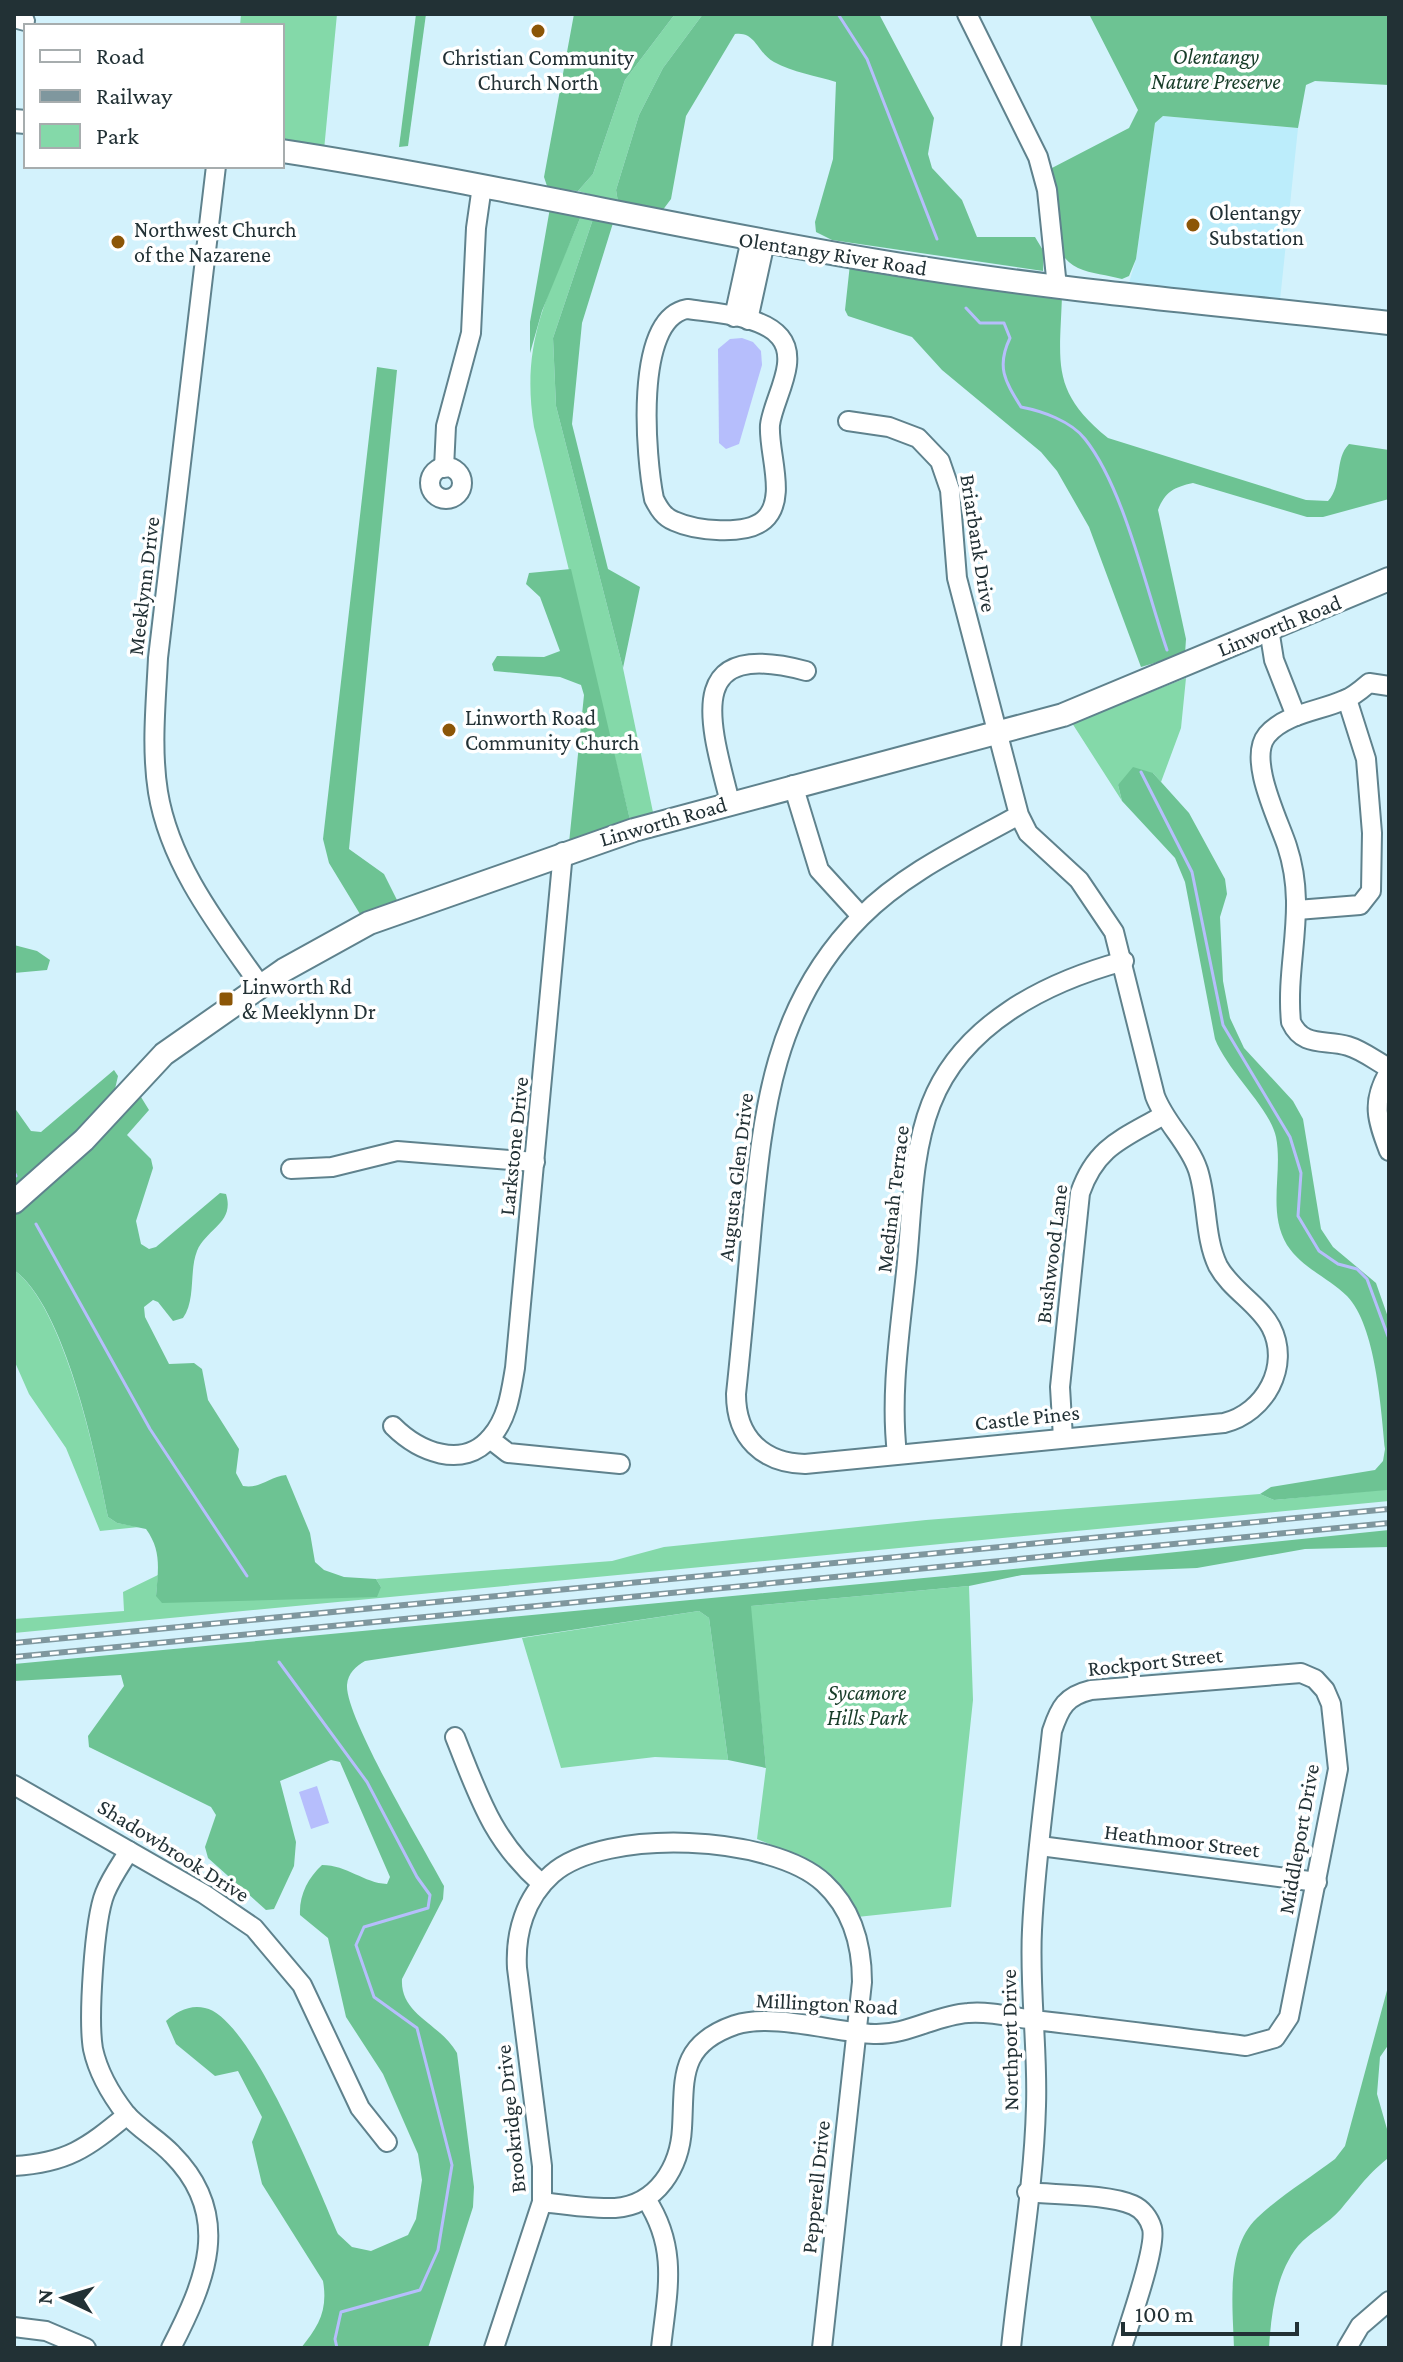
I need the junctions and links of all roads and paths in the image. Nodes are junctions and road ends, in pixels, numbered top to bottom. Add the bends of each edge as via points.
1 (967, 14) edge
2 (284, 151) edge
3 (216, 168) edge
4 (482, 186) junction
5 (758, 240) junction
6 (1057, 287) junction
7 (741, 319) junction
8 (1389, 323) edge
9 (848, 421) dead end
10 (444, 468) dead end
11 (1389, 579) edge
12 (1269, 629) junction
13 (1242, 640) junction
14 (1274, 660) junction
15 (806, 671) dead end
16 (1389, 686) edge
17 (1347, 699) junction
18 (1296, 716) junction
19 (995, 734) junction
20 (793, 785) junction
21 (730, 802) junction
22 (1019, 815) junction
23 (563, 852) junction
24 (1297, 910) junction
25 (861, 916) junction
26 (1124, 961) junction
27 (260, 985) junction
28 (1389, 1070) edge
29 (1162, 1116) junction
30 (1389, 1151) edge
31 (535, 1162) junction
32 (291, 1169) dead end
33 (14, 1202) edge
34 (393, 1426) dead end
35 (1063, 1438) junction
36 (490, 1439) junction
37 (764, 1454) joint
38 (897, 1454) junction
39 (620, 1464) dead end
40 (1284, 1672) joint
41 (1052, 1731) joint
42 (455, 1737) dead end
43 (14, 1785) edge
44 (1040, 1846) junction
45 (129, 1851) junction
46 (1317, 1882) junction
47 (542, 1884) junction
48 (1035, 2020) junction
49 (856, 2032) junction
50 (1275, 2038) joint
51 (127, 2115) junction
52 (387, 2142) dead end
53 (14, 2166) edge
54 (1027, 2192) junction
55 (646, 2199) junction
56 (542, 2202) junction
57 (1389, 2301) edge
58 (14, 2327) edge
59 (86, 2348) edge
60 (171, 2348) edge
61 (494, 2348) edge
62 (661, 2348) edge
63 (822, 2348) edge
64 (1011, 2348) edge
65 (1122, 2348) edge
66 (1347, 2348) edge

1 - 6 street via 1038,157 1047,190
2 - 4 main road, Olentangy River Road
3 - 27 street, Meeklynn Drive via 158,658 154,739 158,793 171,840 217,924
4 - 5 main road, Olentangy River Road
4 - 10 street via 471,333 446,426
5 - 6 main road, Olentangy River Road
5 - 7 street
6 - 8 main road, Olentangy River Road
7 - 7 street via 773,331 787,353 771,422 775,501 764,520 749,528 687,524 667,517 654,499 645,412 661,330 668,317 687,309
9 - 19 street, Briarbank Drive via 918,438 940,461 950,490 957,578
11 - 12 main road, Linworth Road
12 - 13 main road, Linworth Road
12 - 14 street
13 - 14 street
13 - 19 main road, Linworth Road via 1063,715
14 - 18 street
15 - 21 street via 751,662 721,677 712,731
16 - 17 street via 1369,683
17 - 18 street
17 - 24 street via 1366,759 1371,891 1360,905
18 - 24 street via 1268,734 1263,746 1267,799 1288,847
19 - 20 main road, Linworth Road
19 - 22 street, Briarbank Drive
20 - 21 main road, Linworth Road
20 - 25 street via 819,870
21 - 23 main road, Linworth Road
22 - 25 street, Augusta Glen Drive via 924,868
22 - 26 street via 1028,833 1079,880 1102,910
23 - 27 main road, Linworth Road via 369,923
23 - 31 street, Larkstone Drive
24 - 28 street via 1289,1005 1295,1030 1316,1044 1347,1046
25 - 37 street, Augusta Glen Drive via 808,987 783,1041 764,1110 736,1406 748,1439
26 - 29 street via 1148,1076
26 - 38 street, Medinah Terrace via 1064,981 985,1027 952,1065 931,1104 918,1161 901,1321 893,1412
27 - 33 main road, Linworth Road via 164,1054 84,1140
28 - 30 street via 1375,1112
29 - 35 street, Bushwood Lane via 1105,1149 1088,1169 1080,1193 1060,1387
29 - 35 street, Castle Pines via 1197,1166 1219,1267 1271,1327 1276,1375 1263,1400 1236,1420
31 - 32 street via 397,1151 332,1167
31 - 36 street, Larkstone Drive via 515,1368 508,1405
34 - 36 street via 410,1443 445,1455
35 - 38 street, Castle Pines
36 - 39 street via 508,1453
37 - 38 street, Castle Pines via 805,1464
40 - 41 street, Rockport Street via 1080,1693 1060,1707
40 - 46 street, Middleport Drive via 1315,1679 1331,1704 1338,1769
41 - 44 street, Northport Drive
42 - 47 street via 499,1837
43 - 45 street, Shadowbrook Drive
44 - 46 street, Heathmoor Street
44 - 48 street, Northport Drive via 1032,1930
45 - 51 street via 100,1911 92,2023 100,2072
45 - 52 street, Shadowbrook Drive via 254,1928 287,1963 320,2017 360,2108
46 - 50 street, Middleport Drive via 1289,2017
47 - 49 street, Pepperell Drive via 581,1857 641,1844 721,1846 799,1866 840,1900 857,1935 862,1982
47 - 56 street, Brookridge Drive via 520,1925 516,1953
48 - 49 street, Millington Road via 965,2013 890,2034
48 - 50 street, Millington Road via 1246,2046
48 - 54 street, Northport Drive via 1036,2110
49 - 55 street, Millington Road via 750,2022 708,2039 682,2078 683,2125 676,2161
49 - 63 street, Pepperell Drive
51 - 53 street via 70,2156
51 - 60 street via 181,2165 199,2192 207,2220 202,2286
54 - 64 street, Northport Drive
54 - 65 street via 1117,2201 1145,2213 1153,2229 1151,2247
55 - 56 street via 618,2208
55 - 62 street via 667,2239
56 - 61 street, Brookridge Drive
57 - 66 street via 1360,2326
58 - 59 street via 46,2331

